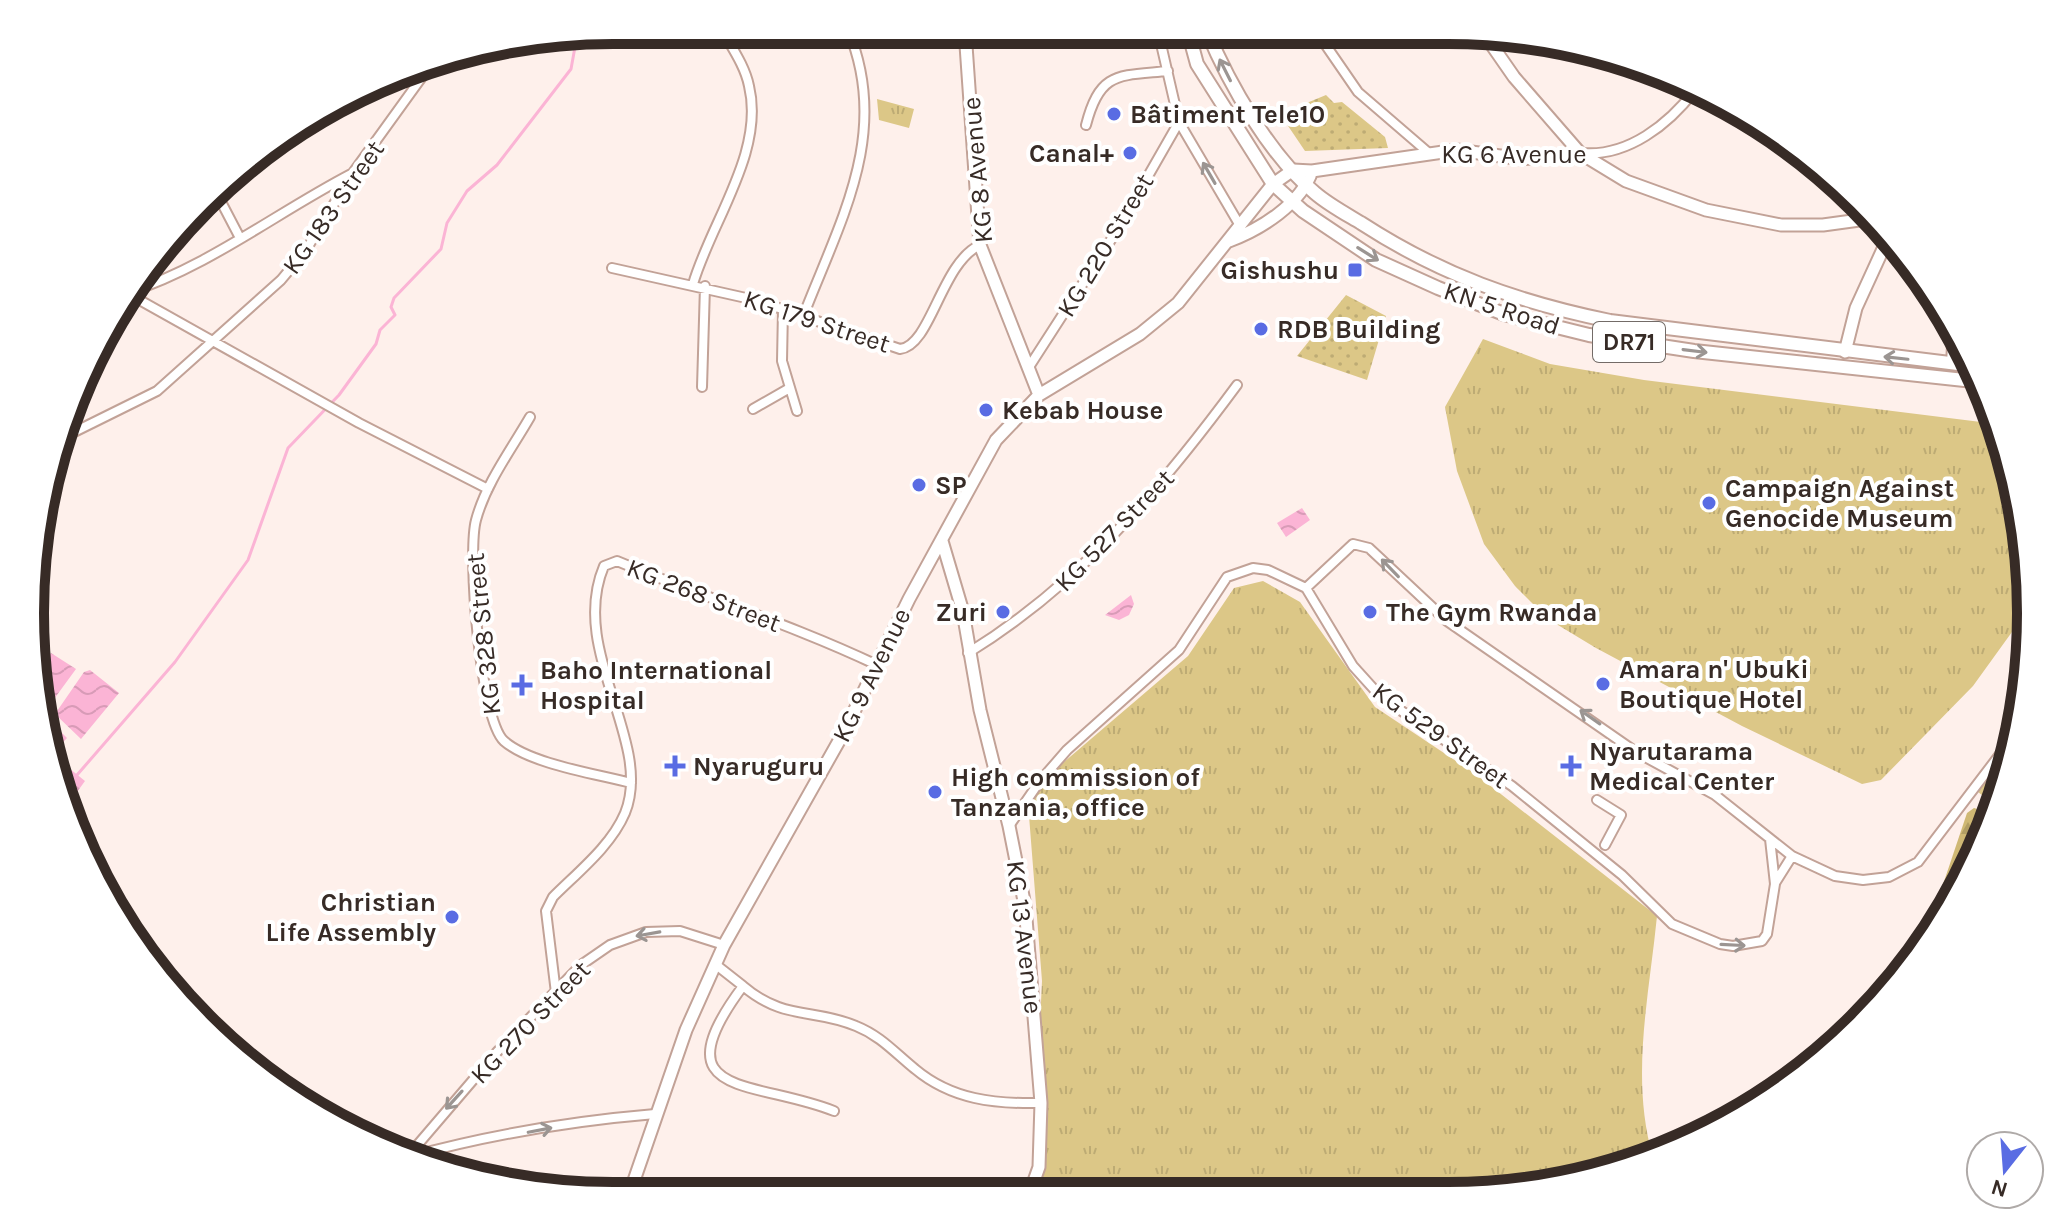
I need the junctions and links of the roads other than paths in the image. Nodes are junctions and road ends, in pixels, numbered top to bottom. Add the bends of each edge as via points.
1 (729, 44) edge
2 (854, 44) edge
3 (966, 44) edge
4 (1161, 44) edge
5 (1192, 44) edge
6 (1213, 44) edge
7 (1325, 44) edge
8 (1493, 46) edge
9 (1168, 71) junction
10 (422, 77) edge
11 (1690, 98) edge
12 (1179, 122) junction
13 (1086, 125) dead end
14 (1580, 153) junction
15 (1430, 154) junction
16 (1293, 170) junction
17 (1312, 171) junction
18 (352, 174) junction
19 (1273, 184) junction
20 (1307, 186) junction
21 (1291, 200) junction
22 (221, 201) edge
23 (1859, 220) edge
24 (1239, 224) junction
25 (240, 238) junction
26 (1229, 241) junction
27 (980, 245) junction
28 (1884, 248) edge
29 (612, 268) dead end
30 (693, 284) junction
31 (705, 286) junction
32 (148, 287) edge
33 (139, 299) edge
34 (783, 309) junction
35 (804, 314) junction
36 (216, 341) junction
37 (1952, 349) edge
38 (1845, 352) junction
39 (1951, 364) junction
40 (1960, 365) edge
41 (1029, 367) junction
42 (1967, 380) edge
43 (1237, 385) dead end
44 (702, 387) dead end
45 (788, 389) junction
46 (1039, 395) junction
47 (753, 409) dead end
48 (797, 411) dead end
49 (530, 417) dead end
50 (73, 432) edge
51 (488, 489) junction
52 (942, 541) junction
53 (1306, 588) junction
54 (968, 653) junction
55 (877, 665) junction
56 (1999, 757) edge
57 (631, 783) junction
58 (1597, 800) dead end
59 (1009, 826) junction
60 (1770, 839) junction
61 (1605, 845) dead end
62 (1792, 856) junction
63 (1775, 884) junction
64 (724, 945) junction
65 (715, 964) junction
66 (743, 986) junction
67 (556, 993) junction
68 (1041, 1103) junction
69 (834, 1111) dead end
70 (655, 1114) junction
71 (416, 1147) edge
72 (428, 1151) edge
73 (633, 1182) edge
74 (1034, 1182) edge

1 - 30 street via 750,87 752,123 744,167 724,202
2 - 35 street via 861,63 866,116 859,175
3 - 27 main road, KG 8 Avenue
4 - 9 street
5 - 19 main road, KN 5 Road / DR71 via 1197,64
16 -> 6 main road, KN 5 Road / DR71 via 1231,82
7 - 15 street via 1358,92
8 - 14 main road
9 - 12 street
9 - 13 street via 1118,76 1101,84
10 - 18 street, KG 183 Street
11 - 14 street, KG 6 Avenue via 1665,124 1641,138 1600,154
24 -> 12 street
12 - 41 street, KG 220 Street
14 - 15 main road, KG 6 Avenue via 1522,159 1457,150
14 - 23 main road via 1626,181 1706,210 1781,225
15 - 17 main road, KG 6 Avenue
16 - 17 main road, KG 6 Avenue
16 - 19 main road, KG 9 Avenue
16 - 20 main road, KN 5 Road / DR71
17 - 20 main road
18 - 25 street
18 - 36 street, KG 183 Street via 297,260
19 - 21 main road, KN 5 Road / DR71
19 - 24 main road, KG 9 Avenue
20 - 21 main road, KG 9 Avenue
20 - 38 main road, KN 5 Road / DR71 via 1411,256 1511,296 1610,321
21 - 26 main road, KG 9 Avenue via 1260,230
21 -> 42 main road, KN 5 Road / DR71 via 1376,260 1438,288 1549,326 1648,345
22 - 25 street
24 - 26 main road, KG 9 Avenue
25 - 32 street
26 - 46 main road, KG 9 Avenue via 1168,311 1140,334
27 - 35 street, KG 179 Street via 956,262 921,333 908,348
27 - 41 main road, KG 8 Avenue
28 - 38 main road via 1856,308
29 - 30 street, KG 179 Street
30 - 31 street, KG 179 Street
31 - 34 street, KG 179 Street
31 - 44 street
33 - 36 street
34 - 35 street, KG 179 Street
34 - 45 street via 782,361
36 - 50 street, KG 183 Street via 157,391
36 - 51 street
37 - 39 street
39 -> 38 main road, KN 5 Road / DR71
39 - 40 main road, KN 5 Road / DR71
41 - 46 main road, KG 8 Avenue
43 - 54 street, KG 527 Street via 1181,461 1092,558 1056,591
45 - 47 street
45 - 48 street
46 - 52 main road, KG 9 Avenue via 996,440
49 - 51 street, KG 328 Street
51 - 57 street, KG 328 Street via 475,523 472,551 493,727 525,754
52 - 54 main road, KG 13 Avenue via 963,612
52 - 55 main road, KG 9 Avenue
53 - 59 street via 1268,570 1253,568 1227,577 1179,650 1067,750
60 -> 53 street via 1715,795 1636,752 1447,621 1361,543 1344,550
53 -> 63 street, KG 529 Street via 1373,690 1512,786 1672,924 1720,944 1755,944 1767,934
54 - 59 main road, KG 13 Avenue
55 - 57 street, KG 268 Street via 610,561 600,575 593,625 627,748
55 - 64 main road, KG 9 Avenue
56 - 62 street via 1944,832 1908,868 1889,877 1850,879
57 - 67 street, KG 268 Street via 614,833 546,911
58 - 61 street via 1621,815
59 - 68 main road, KG 13 Avenue via 1031,957
60 - 62 street
60 - 63 street
62 - 63 street
64 - 65 main road, KG 9 Avenue
64 -> 67 street, KG 270 Street via 680,931 646,932 610,945 581,965
65 - 66 street
65 - 70 main road, KG 9 Avenue
66 - 68 street via 775,1007 872,1033 915,1070 954,1092 990,1102
66 - 69 street via 710,1037 711,1065 733,1083 799,1097
67 -> 71 street, KG 270 Street
68 - 74 main road, KG 13 Avenue
72 -> 70 street via 593,1120
70 - 73 main road, KG 9 Avenue

